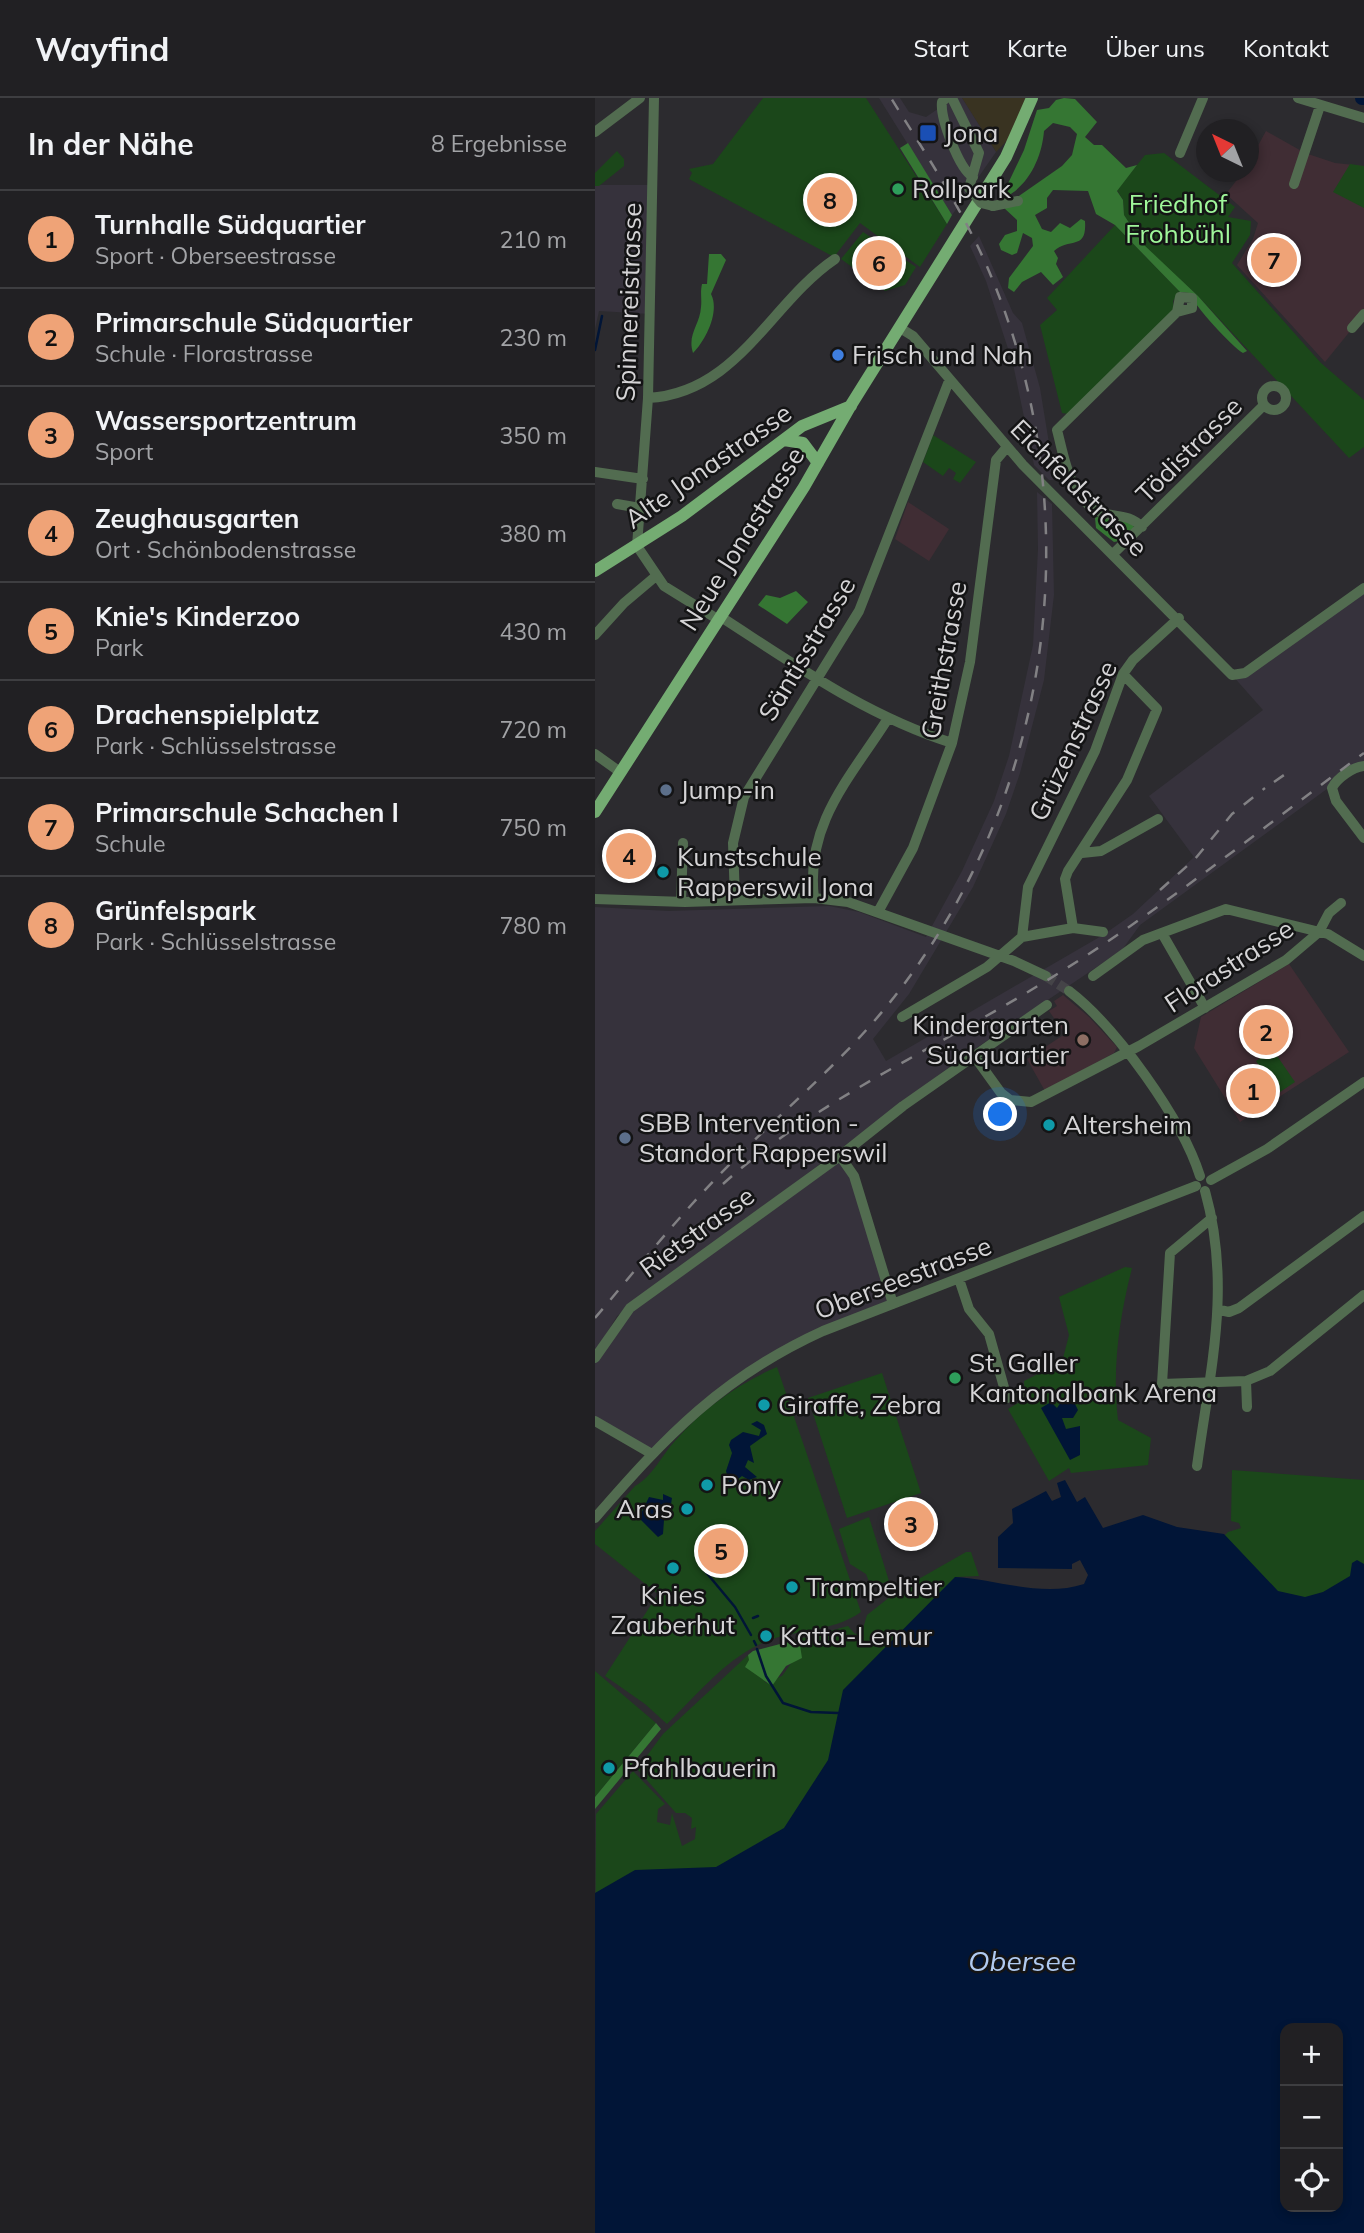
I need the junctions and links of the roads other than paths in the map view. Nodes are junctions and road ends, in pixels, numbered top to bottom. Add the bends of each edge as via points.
1 (641, 98) edge
2 (654, 98) edge
3 (1032, 98) edge
4 (1203, 98) edge
5 (1298, 98) edge
6 (947, 99) edge
7 (1320, 106) junction
8 (1364, 118) edge
9 (595, 132) edge
10 (1180, 153) dead end
11 (972, 177) junction
12 (1294, 184) dead end
13 (1018, 201) dead end
14 (835, 259) dead end
15 (1177, 312) dead end
16 (1364, 314) edge
17 (900, 328) junction
18 (1352, 328) dead end
19 (949, 381) junction
20 (648, 398) junction
21 (851, 405) junction
22 (1264, 405) dead end
23 (784, 440) junction
24 (1007, 447) junction
25 (818, 463) junction
26 (595, 472) edge
27 (643, 479) junction
28 (617, 504) dead end
29 (640, 508) junction
30 (1142, 527) junction
31 (636, 546) junction
32 (1114, 553) junction
33 (595, 571) edge
34 (656, 576) junction
35 (1364, 588) edge
36 (720, 618) junction
37 (1179, 618) junction
38 (596, 632) edge
39 (1123, 674) junction
40 (817, 679) junction
41 (887, 720) junction
42 (952, 743) junction
43 (595, 754) edge
44 (1364, 766) edge
45 (620, 772) junction
46 (595, 812) edge
47 (1158, 819) dead end
48 (1364, 838) edge
49 (683, 843) dead end
50 (1082, 853) junction
51 (814, 898) junction
52 (595, 899) edge
53 (735, 900) junction
54 (681, 902) junction
55 (1341, 903) dead end
56 (878, 912) junction
57 (1073, 928) junction
58 (1103, 932) dead end
59 (1319, 932) junction
60 (1163, 934) junction
61 (1022, 937) junction
62 (1001, 957) junction
63 (1364, 957) edge
64 (1093, 975) dead end
65 (1046, 976) tunnel mouth
66 (1069, 991) tunnel mouth
67 (1047, 1005) dead end
68 (1205, 1008) junction
69 (902, 1017) dead end
70 (1128, 1051) junction
71 (975, 1056) junction
72 (1364, 1082) edge
73 (840, 1156) junction
74 (1200, 1184) junction
75 (1364, 1216) edge
76 (1212, 1218) junction
77 (959, 1279) junction
78 (1364, 1295) edge
79 (893, 1304) junction
80 (1220, 1310) junction
81 (595, 1358) edge
82 (1246, 1381) junction
83 (1209, 1383) junction
84 (1023, 1392) dead end
85 (1247, 1407) dead end
86 (595, 1421) edge
87 (652, 1454) junction
88 (1197, 1466) dead end
89 (595, 1518) edge

1 - 9 street
2 - 20 street, Spinnereistrasse
3 - 17 main road, Neue Jonastrasse via 1006,157
4 - 10 street
5 - 7 street
6 - 11 street via 940,114
6 - 11 street via 979,153
7 - 8 street
7 - 12 street
11 - 13 street, bridge via 969,188 981,203 993,206
14 - 20 street via 729,366 689,387
15 - 30 street via 1057,430 1071,481 1081,497 1101,512 1131,517
16 - 18 street
17 - 19 street, Eichfeldstrasse via 913,336
17 - 21 main road, Neue Jonastrasse
19 - 24 street, Eichfeldstrasse
19 - 40 street, Säntisstrasse via 866,595
20 - 27 street, Spinnereistrasse
21 - 23 main road, Alte Jonastrasse via 814,420
21 - 25 main road, Neue Jonastrasse
22 - 30 street, Tödistrasse
23 - 25 main road via 803,443
23 - 31 main road, Alte Jonastrasse
24 - 32 street, Eichfeldstrasse
24 - 42 street, Greithstrasse via 996,460 970,662
25 - 36 main road, Neue Jonastrasse
26 - 27 street
27 - 29 street, Spinnereistrasse
28 - 29 street
29 - 31 street, Spinnereistrasse
30 - 32 street, Tödistrasse
31 - 33 main road, Alte Jonastrasse
31 - 34 street
32 - 37 street, Eichfeldstrasse
34 - 36 street via 664,586
34 - 38 street
35 - 37 street, Eichfeldstrasse via 1245,673 1233,675
36 - 40 street
36 - 45 main road, Neue Jonastrasse
37 - 39 street, Grüzenstrasse
39 - 50 street via 1157,709 1127,780
39 - 61 street, Grüzenstrasse via 1095,751 1028,887
40 - 41 street
40 - 53 street, Säntisstrasse via 744,797 733,843
41 - 42 street
41 - 51 street via 822,825 812,869
42 - 56 street, Greithstrasse via 913,848
43 - 45 street
44 - 48 street via 1335,781 1332,788 1336,801
45 - 46 main road, Neue Jonastrasse
47 - 50 street via 1101,850
49 - 54 street
50 - 57 street via 1065,879
51 - 53 street
51 - 56 street
52 - 54 street
53 - 54 street
55 - 59 street, Florastrasse via 1329,913
56 - 62 street
57 - 58 street
57 - 61 street
59 - 60 street via 1226,909
59 - 63 street
59 - 68 street, Florastrasse via 1286,960
60 - 64 street via 1143,940
60 - 68 street
61 - 62 street
62 - 65 street
62 - 69 street
66 - 70 street via 1097,1014
67 - 71 street, Rietstrasse
68 - 70 street, Florastrasse
70 - 71 street via 1050,1094 1020,1103 1001,1093
70 - 74 street via 1170,1116
71 - 73 street, Rietstrasse
72 - 74 street via 1267,1149 1211,1180 1206,1175
73 - 79 street via 854,1176
73 - 81 street, Rietstrasse via 630,1307
74 - 76 street
74 - 77 street, Oberseestrasse
75 - 80 street via 1239,1308
76 - 80 street via 1220,1268
76 - 83 street via 1170,1253 1162,1384
77 - 79 street, Oberseestrasse
77 - 84 street via 969,1309 989,1334 1007,1398
78 - 82 street via 1270,1371
79 - 87 street, Oberseestrasse via 823,1331 760,1363 706,1401
80 - 83 street
82 - 83 street
82 - 85 street
83 - 88 street
86 - 87 street
87 - 89 street, Oberseestrasse

